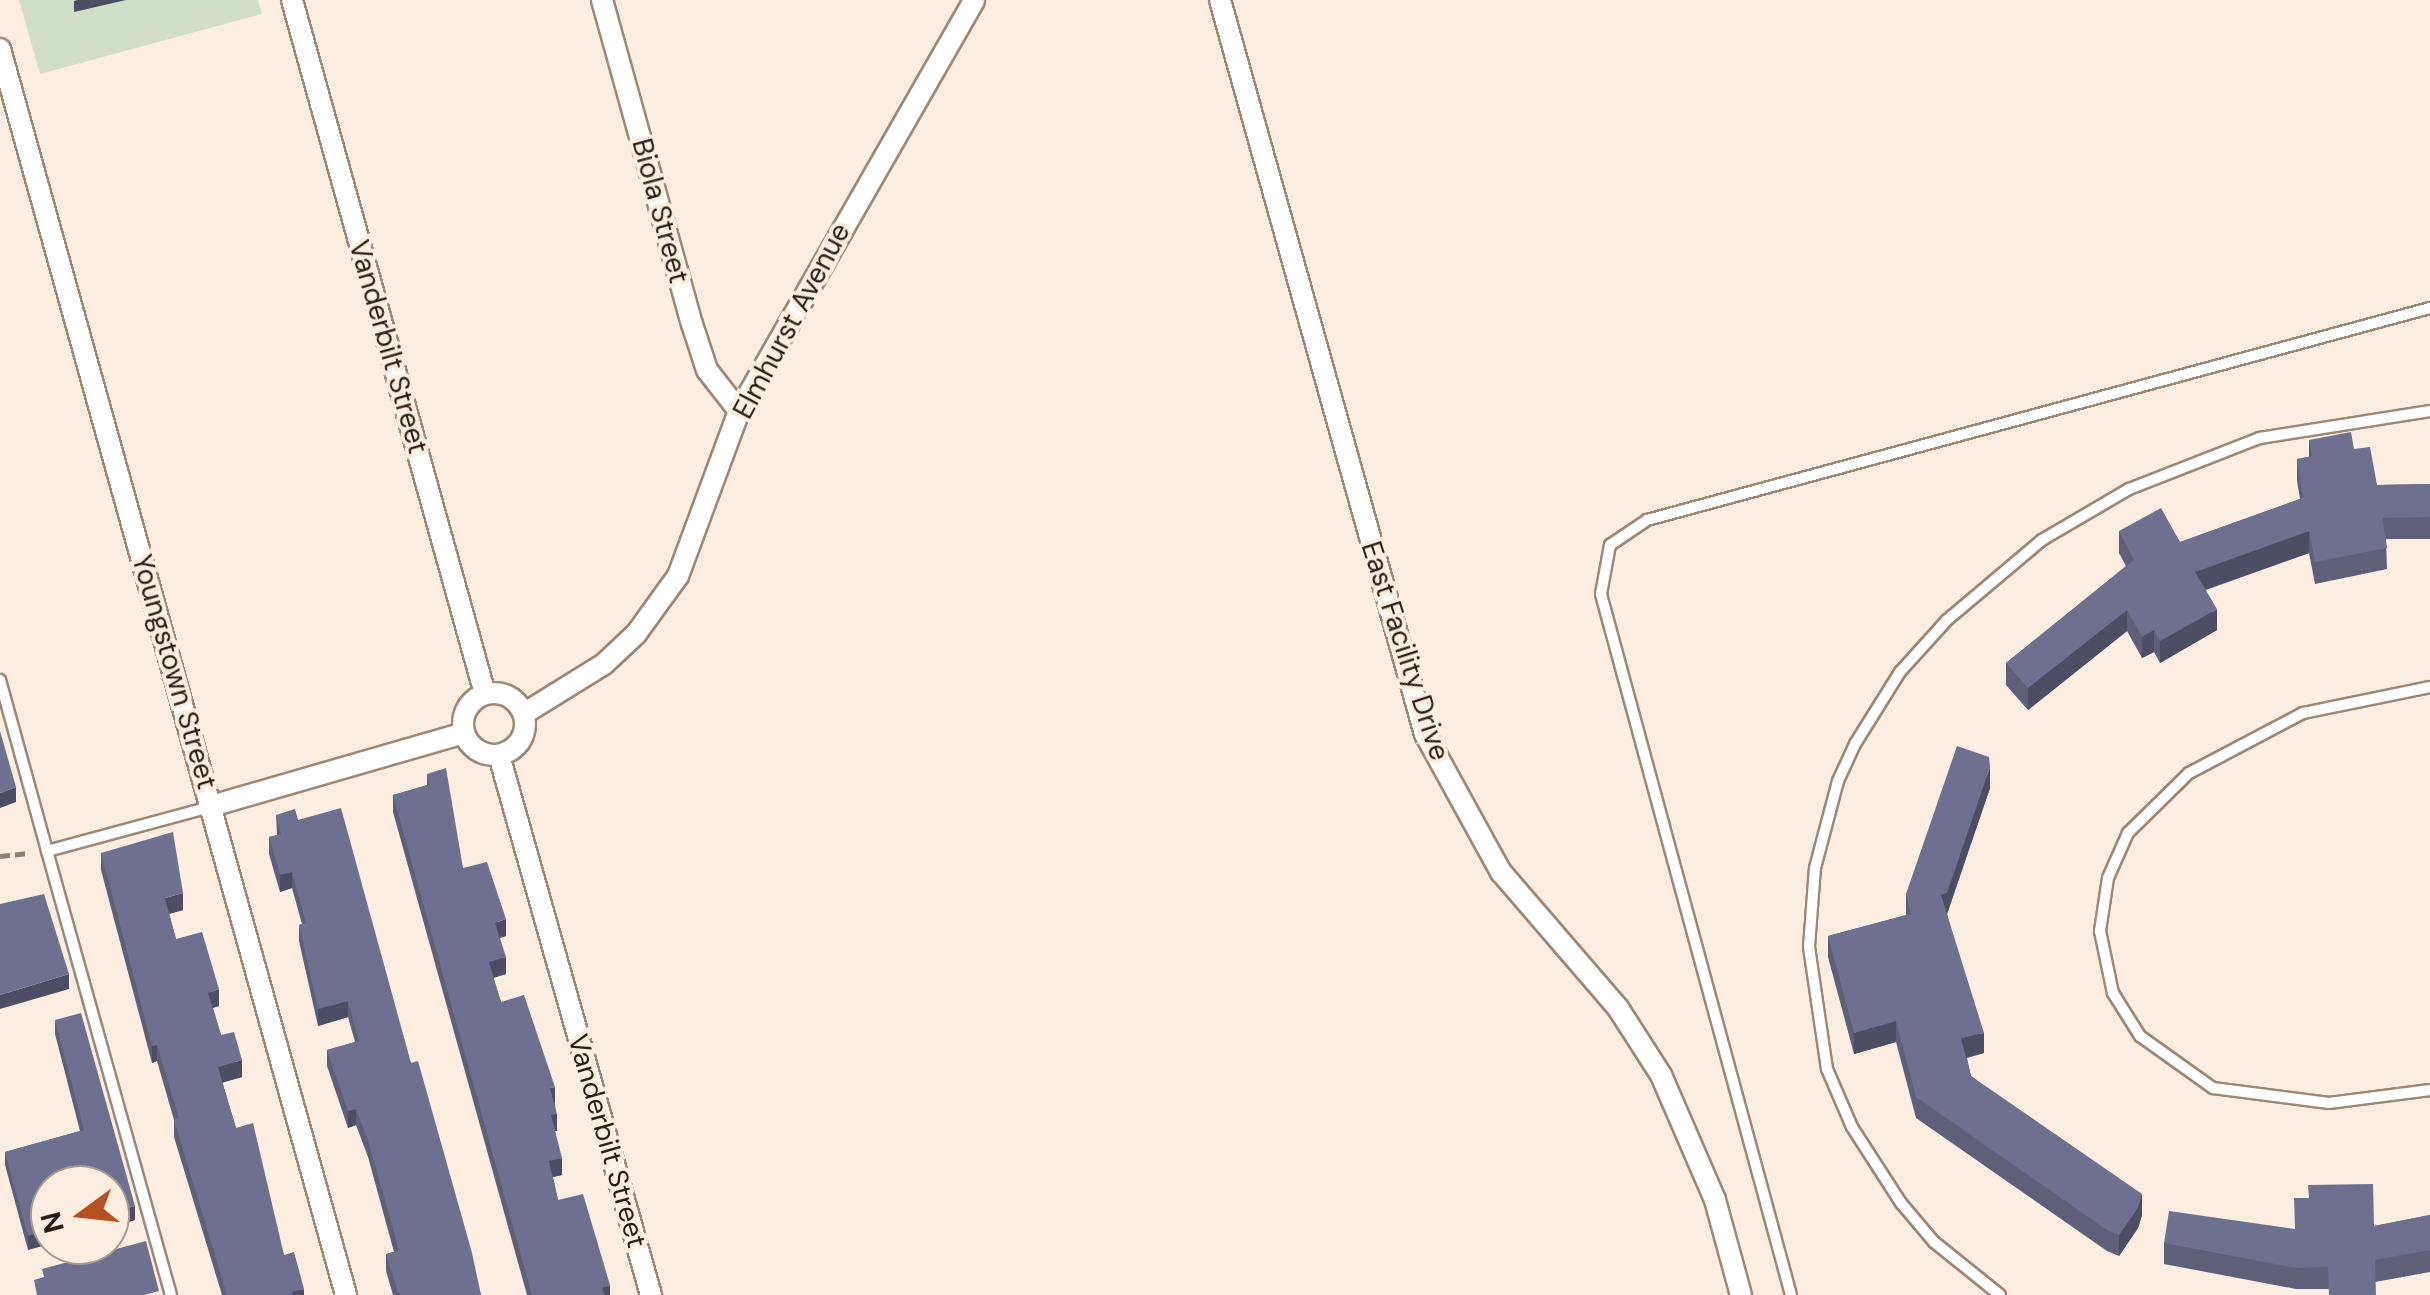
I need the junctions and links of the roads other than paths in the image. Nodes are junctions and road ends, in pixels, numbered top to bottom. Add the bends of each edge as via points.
1 (292, 0) edge
2 (602, 0) edge
3 (974, 0) edge
4 (1220, 0) edge
5 (0, 49) edge
6 (2430, 308) edge
7 (739, 411) junction
8 (2430, 411) edge
9 (0, 680) edge
10 (2430, 687) edge
11 (485, 694) junction
12 (524, 713) junction
13 (464, 733) junction
14 (498, 755) junction
15 (211, 806) junction
16 (47, 851) junction
17 (2430, 1090) edge
18 (171, 1295) edge
19 (346, 1295) edge
20 (651, 1295) edge
21 (1741, 1295) edge
22 (1792, 1295) edge
23 (2000, 1295) edge

1 - 11 street, Vanderbilt Street
2 - 7 street, Biola Street via 707,370
3 - 7 street, Elmhurst Avenue
4 - 21 street, East Facility Drive via 1425,734 1501,872 1618,1008 1661,1074 1709,1184
5 - 15 street, Youngstown Street
6 - 22 lane via 1646,520 1610,545 1601,594
7 - 12 street, Elmhurst Avenue via 696,540 658,608 604,664
8 - 23 lane via 2260,438 2129,489 2042,540 1947,620 1900,672 1855,744 1832,799 1815,868 1809,947 1827,1069 1852,1127 1900,1203 1934,1242
9 - 16 lane
10 - 17 lane via 2303,713 2189,773 2128,832 2108,878 2100,931 2114,993 2140,1036 2212,1088 2329,1103
11 - 12 street via 507,695
11 - 13 street via 466,712
12 - 14 street via 520,742
13 - 14 street via 480,752
13 - 15 street
14 - 20 street, Vanderbilt Street
15 - 16 lane
15 - 19 street, Youngstown Street
16 - 18 lane

